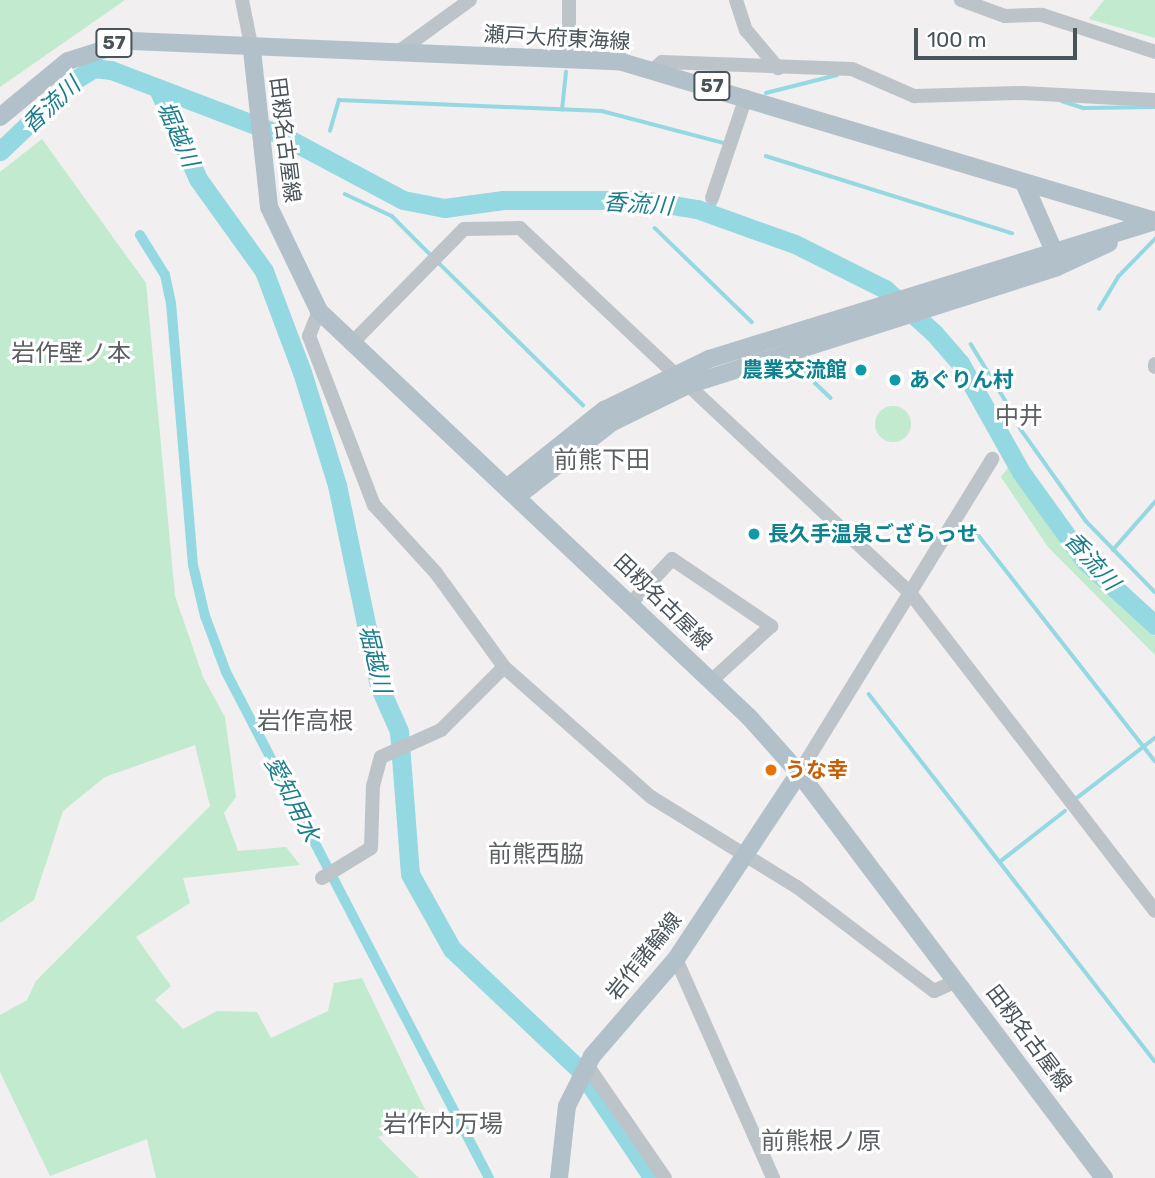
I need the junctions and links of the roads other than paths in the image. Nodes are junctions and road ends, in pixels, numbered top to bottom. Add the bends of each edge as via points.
1 (242, 0) edge
2 (470, 0) edge
3 (569, 0) edge
4 (736, 0) edge
5 (961, 0) edge
6 (252, 50) junction
7 (1155, 52) edge
8 (397, 53) junction
9 (569, 60) junction
10 (778, 68) junction
11 (654, 69) junction
12 (746, 97) junction
13 (1155, 100) edge
14 (0, 117) edge
15 (1024, 183) junction
16 (712, 198) dead end
17 (1155, 221) edge
18 (1053, 249) junction
19 (320, 311) junction
20 (351, 344) junction
21 (682, 380) junction
22 (992, 459) dead end
23 (514, 491) junction
24 (911, 594) junction
25 (631, 603) junction
26 (505, 667) junction
27 (712, 680) junction
28 (799, 773) junction
29 (747, 853) junction
30 (322, 878) dead end
31 (1155, 911) edge
32 (676, 959) junction
33 (956, 981) junction
34 (587, 1065) junction
35 (559, 1178) edge
36 (665, 1178) edge
37 (773, 1178) edge
38 (1104, 1178) edge

1 - 6 street
2 - 8 street
3 - 9 street
4 - 10 street via 746,30
5 - 7 street via 1005,16 1042,15
6 - 8 main road, 瀬戸大府東海線 / 57
6 - 14 main road, 瀬戸大府東海線 / 57 via 110,44 68,61
6 - 19 main road, 田籾名古屋線 via 260,150 278,234
8 - 9 main road, 瀬戸大府東海線 / 57
9 - 11 main road, 瀬戸大府東海線 / 57
10 - 11 street via 662,62
10 - 13 street via 863,71 914,96 1023,93
11 - 12 main road, 瀬戸大府東海線 / 57
12 - 15 main road, 瀬戸大府東海線 / 57
12 - 16 street
15 - 17 main road, 瀬戸大府東海線 / 57
15 - 18 main road
17 - 18 main road
17 - 21 main road via 1057,267 901,318
18 - 21 main road
19 - 20 main road, 田籾名古屋線
19 - 26 street via 309,336 365,488
20 - 21 street via 464,229 520,228
20 - 23 main road, 田籾名古屋線
21 - 23 main road
21 - 24 street
22 - 24 street
23 - 25 main road, 田籾名古屋線
24 - 28 street
24 - 31 street
25 - 27 main road, 田籾名古屋線
25 - 27 street via 672,559 771,626
26 - 29 street via 651,797
26 - 30 street via 441,730 398,748 376,767 371,848
27 - 28 main road, 田籾名古屋線
28 - 29 main road, 岩作諸輪線
28 - 33 main road, 田籾名古屋線
29 - 32 main road, 岩作諸輪線
29 - 33 street via 934,991
32 - 34 main road, 岩作諸輪線
32 - 37 street
33 - 38 main road, 田籾名古屋線
34 - 35 main road, 岩作諸輪線 via 573,1089 560,1137
34 - 36 street

